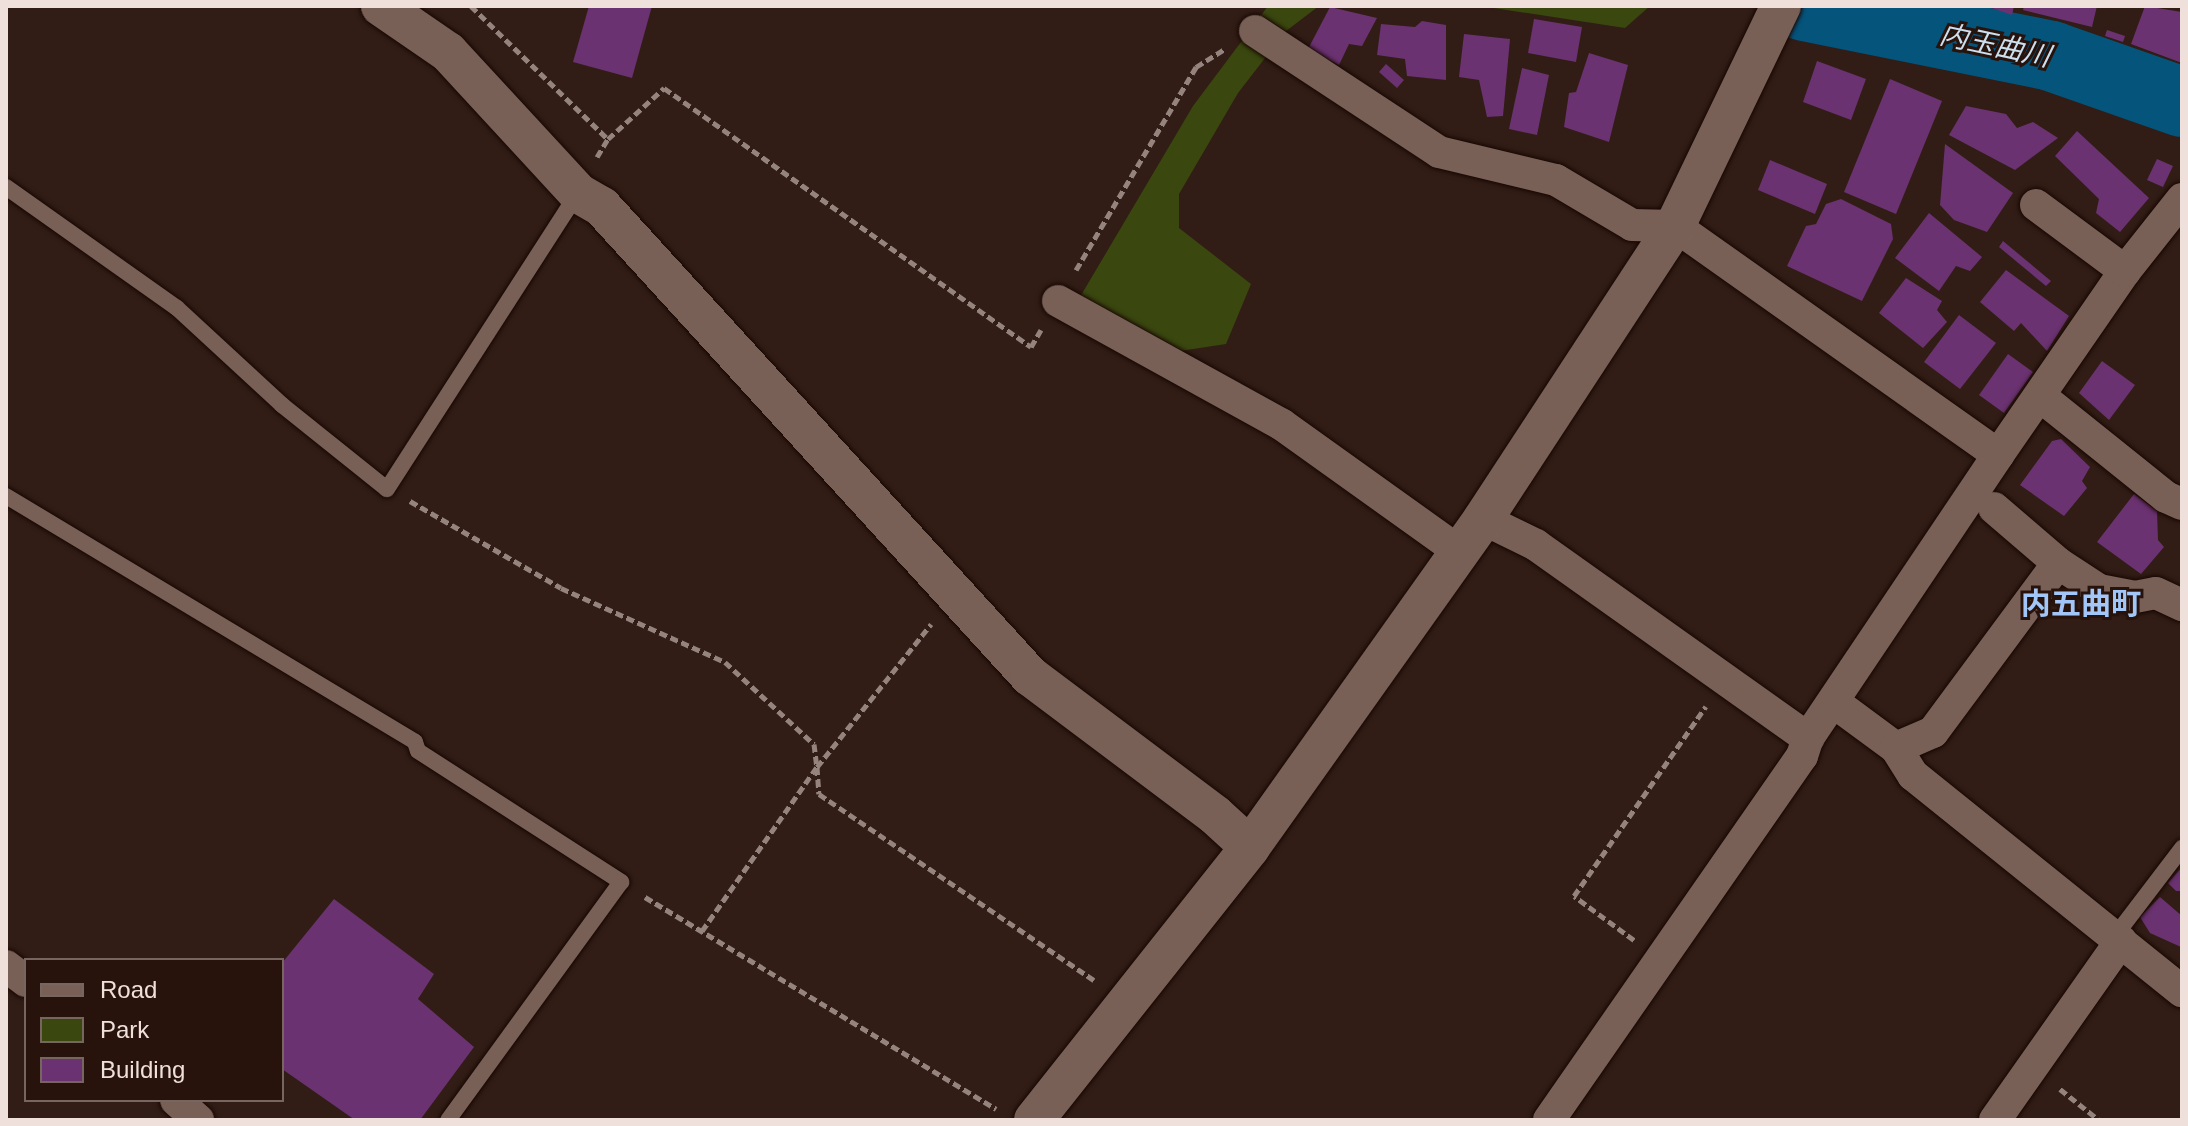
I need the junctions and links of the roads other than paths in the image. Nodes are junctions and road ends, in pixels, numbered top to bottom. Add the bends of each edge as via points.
1 (381, 6) edge
2 (1781, 6) edge
3 (1255, 31) road end
4 (6, 187) edge
5 (578, 193) junction
6 (2182, 199) edge
7 (2036, 205) dead end
8 (1675, 226) junction
9 (2125, 271) junction
10 (1058, 301) road end
11 (2040, 396) junction
12 (1998, 455) junction
13 (6, 496) edge
14 (2182, 504) edge
15 (1994, 508) dead end
16 (1483, 519) junction
17 (1460, 552) junction
18 (2058, 563) junction
19 (2182, 605) edge
20 (1835, 703) junction
21 (1808, 738) junction
22 (1896, 748) junction
23 (1250, 847) junction
24 (2182, 848) edge
25 (2118, 938) junction
26 (6, 966) edge
27 (24, 980) edge
28 (2182, 991) edge
29 (178, 1102) edge
30 (1017, 1116) edge
31 (198, 1120) edge
32 (448, 1120) edge
33 (1549, 1120) edge
34 (1995, 1120) edge

1 - 5 street via 448,52
2 - 8 street
3 - 8 street via 1439,152 1556,180 1632,225
4 - 5 lane via 177,308 282,405 387,489
5 - 23 street via 602,207 1030,676
6 - 9 street
7 - 9 street
8 - 12 street
8 - 16 street
9 - 11 street
10 - 17 street via 1281,424
11 - 12 street
11 - 14 street via 2166,497
12 - 20 street
13 - 32 lane via 415,742 418,751 621,882
15 - 18 street
16 - 17 street
16 - 21 street via 1536,545
17 - 23 street
18 - 19 street via 2099,590 2135,597 2156,593
18 - 22 street via 1933,732
20 - 21 street
20 - 22 street
21 - 33 street via 1802,756
22 - 25 street via 1913,775
23 - 30 street via 1133,995
24 - 25 lane
25 - 28 street
25 - 34 street
26 - 27 street
29 - 31 street

